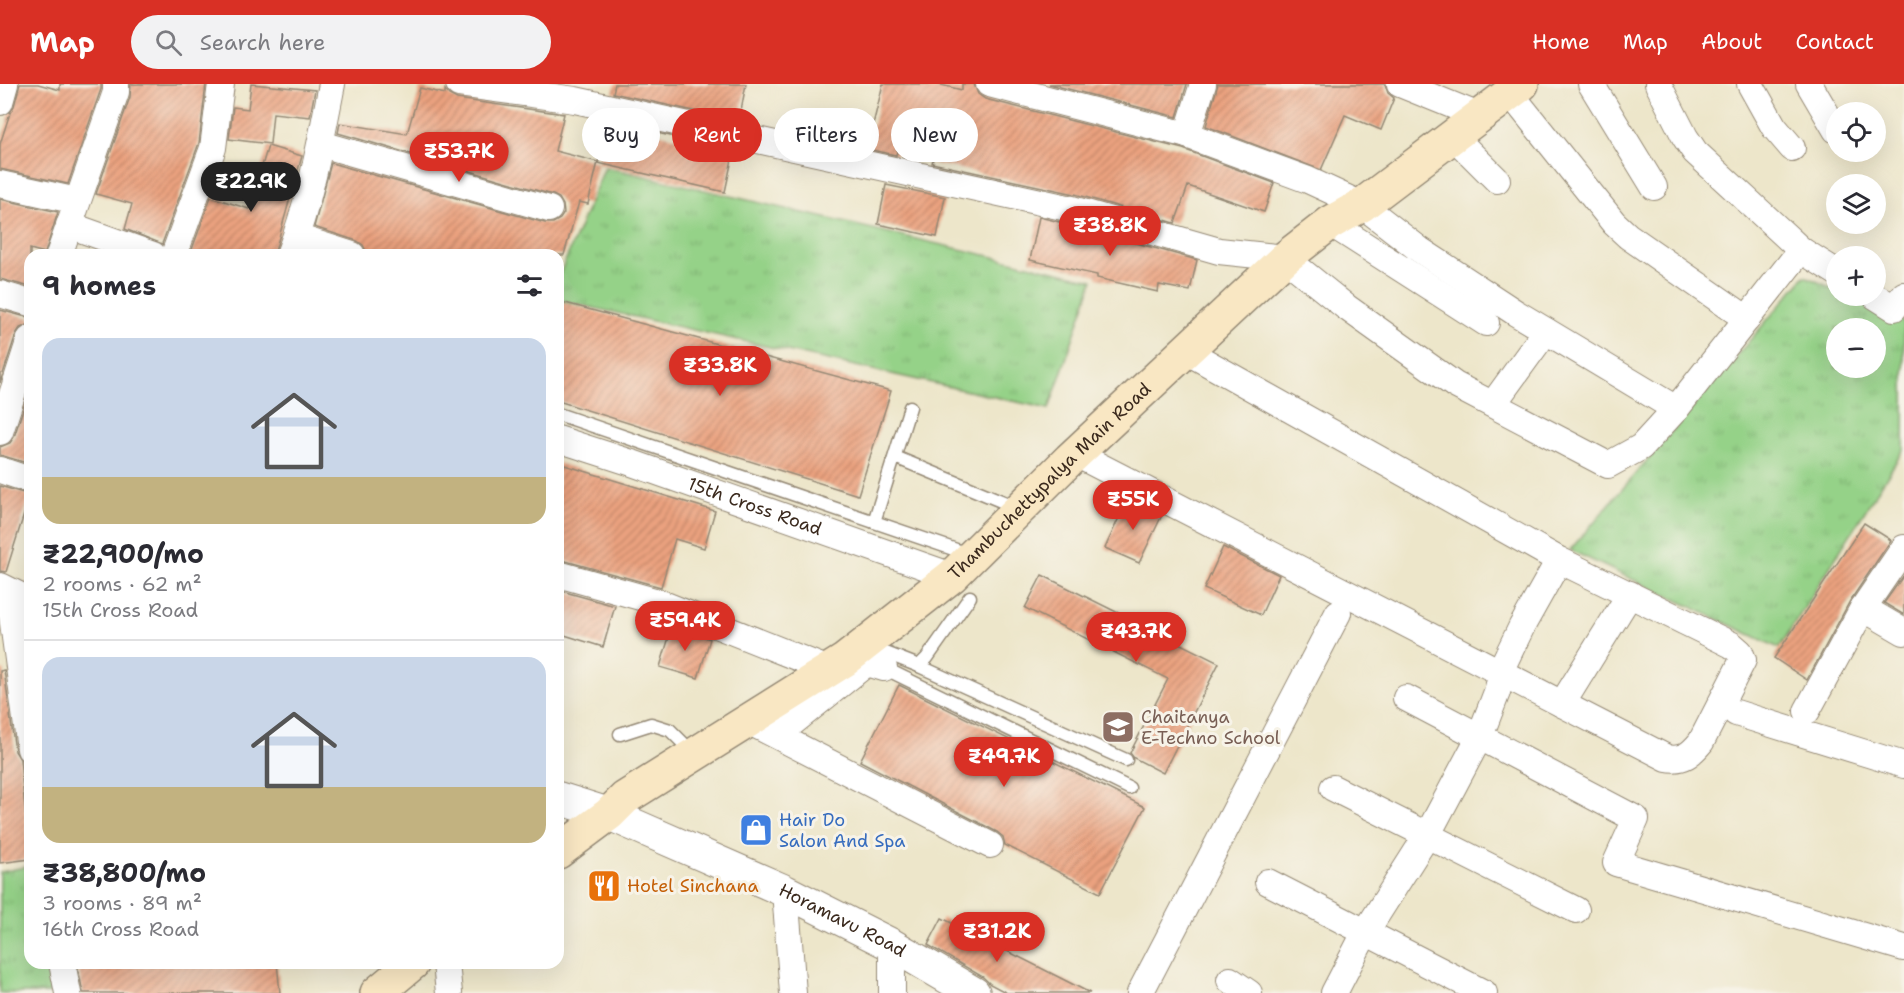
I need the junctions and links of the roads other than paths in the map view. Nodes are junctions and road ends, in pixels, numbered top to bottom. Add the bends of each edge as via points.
1 (5, 84) edge
2 (116, 84) edge
3 (221, 84) edge
4 (332, 84) edge
5 (459, 84) edge
6 (989, 84) edge
7 (1203, 84) edge
8 (1400, 84) edge
9 (1591, 84) edge
10 (1658, 84) edge
11 (1750, 84) edge
12 (1809, 84) edge
13 (1516, 89) edge
14 (577, 92) edge
15 (1056, 92) edge
16 (0, 102) edge
17 (1826, 113) edge
18 (1479, 116) junction
19 (1187, 135) junction
20 (1453, 136) junction
21 (321, 144) junction
22 (1792, 148) dead end
23 (1497, 180) dead end
24 (0, 184) edge
25 (1654, 187) dead end
26 (77, 201) junction
27 (1362, 205) junction
28 (549, 209) dead end
29 (1330, 223) junction
30 (69, 225) junction
31 (292, 246) edge
32 (60, 249) edge
33 (136, 249) edge
34 (176, 249) edge
35 (312, 249) edge
36 (1801, 250) junction
37 (1285, 258) junction
38 (1826, 266) edge
39 (0, 294) edge
40 (1904, 295) edge
41 (24, 301) edge
42 (1886, 303) edge
43 (1747, 319) junction
44 (1486, 323) dead end
45 (1546, 331) junction
46 (1186, 351) junction
47 (24, 356) edge
48 (1493, 404) junction
49 (910, 407) dead end
50 (1677, 409) junction
51 (564, 416) edge
52 (2, 419) edge
53 (564, 442) edge
54 (1076, 454) junction
55 (895, 457) junction
56 (0, 470) edge
57 (24, 478) edge
58 (1019, 509) junction
59 (874, 522) junction
60 (1904, 548) edge
61 (1559, 560) junction
62 (564, 575) edge
63 (964, 576) junction
64 (1630, 594) junction
65 (13, 595) edge
66 (1863, 608) junction
67 (1338, 613) dead end
68 (1904, 632) edge
69 (874, 656) junction
70 (919, 666) junction
71 (829, 670) junction
72 (1501, 672) junction
73 (24, 695) edge
74 (1406, 698) dead end
75 (1562, 704) junction
76 (1807, 711) dead end
77 (1736, 713) dead end
78 (763, 728) junction
79 (620, 734) dead end
80 (1480, 736) junction
81 (694, 755) junction
82 (1126, 760) dead end
83 (1904, 765) edge
84 (1129, 788) dead end
85 (1333, 788) dead end
86 (564, 800) edge
87 (609, 814) junction
88 (1428, 834) junction
89 (990, 845) dead end
90 (564, 848) edge
91 (1268, 882) dead end
92 (785, 891) junction
93 (1576, 910) dead end
94 (1365, 933) junction
95 (892, 945) junction
96 (1904, 948) edge
97 (63, 969) edge
98 (406, 969) edge
99 (447, 969) edge
100 (68, 993) edge
101 (377, 993) edge
102 (449, 993) edge
103 (793, 993) edge
104 (892, 993) edge
105 (974, 993) edge
106 (1140, 993) edge
107 (1334, 993) edge
108 (1484, 993) edge

1 - 16 street
2 - 26 street
3 - 34 street via 213,147
4 - 21 street
5 - 14 street
6 - 15 street
7 - 19 street
8 - 18 street
9 - 25 street
10 - 36 street via 1695,152
11 - 22 street via 1774,127
12 - 17 street
13 - 18 main road, Thambuchettypalya Main Road
13 - 43 street via 1614,224
14 - 37 street via 1072,209 1219,251
15 - 19 street
18 - 20 main road, Thambuchettypalya Main Road
19 - 27 street via 1308,180
20 - 23 street
20 - 27 main road, Thambuchettypalya Main Road
21 - 28 street
21 - 31 street
24 - 26 street
26 - 30 street
27 - 29 main road, Thambuchettypalya Main Road
27 - 45 street via 1420,250
29 - 37 main road, Thambuchettypalya Main Road
29 - 44 street
30 - 32 street
30 - 33 street
31 - 35 street
36 - 38 street
36 - 43 street
37 - 46 main road, Thambuchettypalya Main Road
37 - 48 street via 1455,385
39 - 41 street
40 - 42 street via 1894,308
43 - 50 street
45 - 48 street
45 - 50 street
46 - 54 main road, Thambuchettypalya Main Road
46 - 61 street
47 - 52 street
48 - 50 street via 1608,465 1641,447
49 - 55 lane
51 - 59 lane
53 - 63 street, 15th Cross Road
54 - 58 main road, Thambuchettypalya Main Road
54 - 72 street
55 - 58 lane
55 - 59 lane
56 - 57 street
58 - 63 main road, Thambuchettypalya Main Road
59 - 63 lane
60 - 66 street
61 - 64 street
61 - 72 street
62 - 71 street via 658,602
63 - 69 main road, Thambuchettypalya Main Road
63 - 70 lane via 927,658
64 - 75 street
64 - 75 street via 1740,652 1743,660 1739,671 1701,742 1684,757 1666,758
65 - 73 street
66 - 68 street
66 - 76 street
67 - 106 street
69 - 70 lane
69 - 71 main road, Thambuchettypalya Main Road
69 - 78 street via 871,664
69 - 84 lane
70 - 82 lane
71 - 78 main road, Thambuchettypalya Main Road
72 - 75 street
72 - 80 street
74 - 80 street
77 - 83 street
78 - 81 main road, Thambuchettypalya Main Road
78 - 89 street
79 - 81 lane via 651,724 670,730
80 - 88 street
80 - 96 street via 1636,819 1616,863
81 - 87 main road, Thambuchettypalya Main Road via 625,798
85 - 88 street
86 - 87 street, Horamavu Road
87 - 90 main road, Thambuchettypalya Main Road
87 - 92 street, Horamavu Road
88 - 93 street
88 - 94 street
91 - 94 street
92 - 95 street, Horamavu Road
92 - 103 street
94 - 107 street
94 - 108 street
95 - 104 street
95 - 105 street, Horamavu Road
97 - 100 street
98 - 101 main road
99 - 102 street

